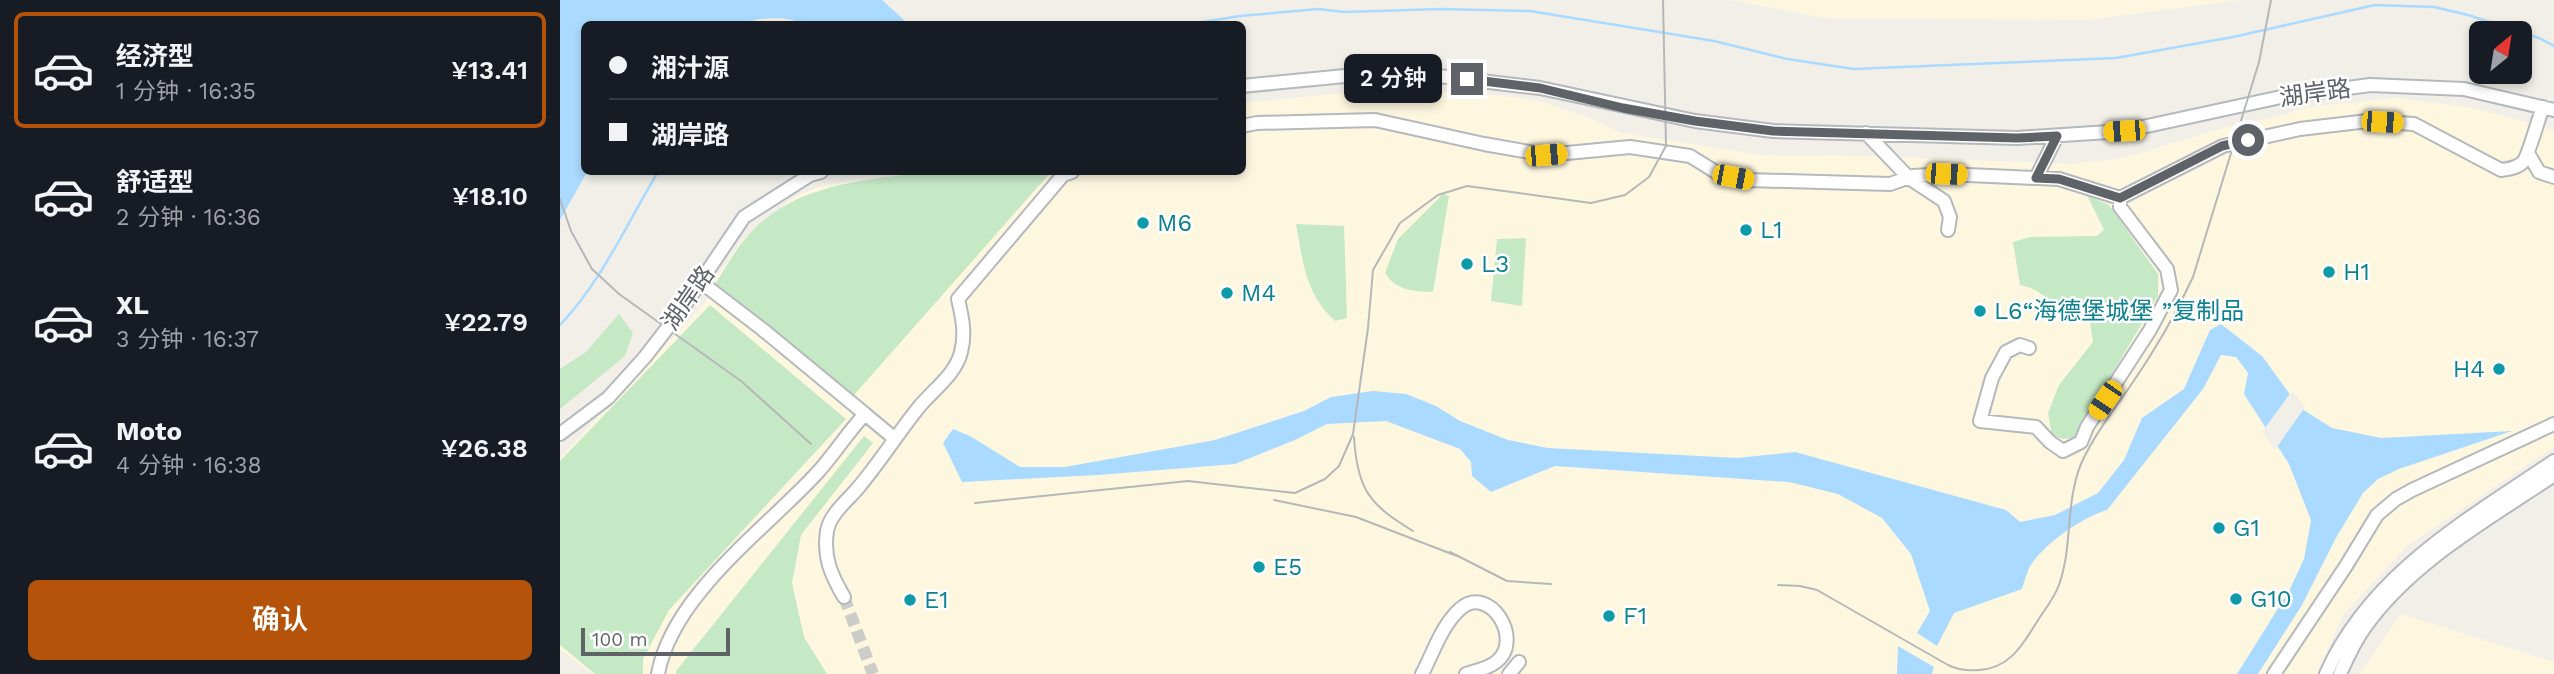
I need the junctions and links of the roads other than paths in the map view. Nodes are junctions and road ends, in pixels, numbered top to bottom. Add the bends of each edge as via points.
1 (1246, 86) edge
2 (2548, 109) edge
3 (1246, 125) edge
4 (1867, 133) junction
5 (2057, 136) junction
6 (2528, 153) junction
7 (810, 175) edge
8 (1063, 175) edge
9 (2554, 177) edge
10 (1909, 178) junction
11 (2036, 178) junction
12 (2120, 198) junction
13 (1948, 230) dead end
14 (702, 283) junction
15 (2029, 348) dead end
16 (865, 414) junction
17 (2554, 424) edge
18 (560, 434) edge
19 (895, 439) junction
20 (2554, 461) edge
21 (2554, 475) edge
22 (844, 597) tunnel mouth
23 (1519, 662) dead end
24 (658, 674) edge
25 (1422, 674) edge
26 (1466, 674) edge
27 (1509, 674) edge
28 (2274, 674) edge
29 (2326, 674) edge
30 (2340, 674) edge

1 - 4 street, 湖岸路 via 1422,74 1540,88 1695,121 1773,131
2 - 5 street, 湖岸路 via 2464,89 2370,85 2281,97 2124,131
2 - 6 street
3 - 10 street via 1375,120 1546,155 1630,147 1690,156 1719,174 1748,180 1890,184
4 - 5 street, 湖岸路
4 - 10 street
5 - 11 street
6 - 9 street via 2539,172
6 - 12 street via 2514,168 2501,170 2414,124 2368,121 2300,129 2222,146
7 - 14 street, 湖岸路 via 744,217
8 - 19 street via 958,299 963,321 961,352
10 - 11 street via 1946,174
10 - 13 street via 1944,201 1950,217
11 - 12 street via 2059,179
12 - 15 street via 2120,207 2167,270 2171,290 2081,442 2063,451 2036,427 1980,421 1992,378 2006,352 2020,345
14 - 16 street
14 - 18 street, 湖岸路, bridge via 608,398
16 - 19 street
16 - 24 street via 818,472 704,588 670,636
17 - 28 street via 2412,490 2377,515
19 - 22 street via 827,529 826,560
20 - 29 street via 2430,547 2384,586 2343,640
21 - 30 street via 2411,577 2366,626
23 - 27 street
25 - 26 street via 1461,608 1474,602 1486,604 1504,620 1504,652 1496,663

